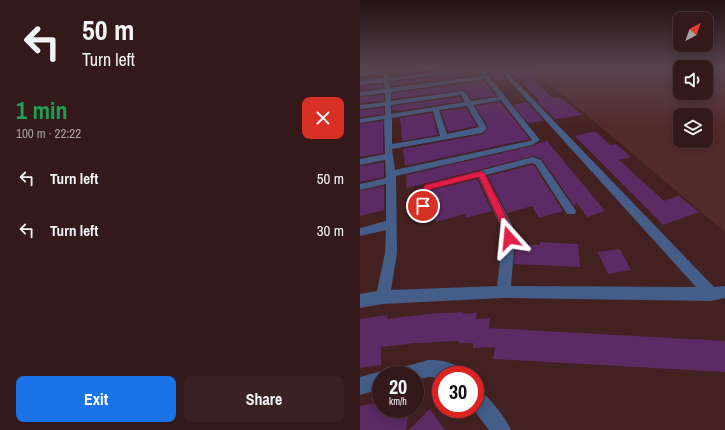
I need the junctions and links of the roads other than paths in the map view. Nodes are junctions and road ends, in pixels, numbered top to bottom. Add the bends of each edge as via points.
1 (403, 88) edge
2 (495, 88) edge
3 (519, 88) edge
4 (388, 90) junction
5 (360, 94) edge
6 (504, 98) junction
7 (388, 102) junction
8 (469, 103) junction
9 (360, 106) edge
10 (435, 108) junction
11 (388, 116) junction
12 (360, 121) edge
13 (444, 137) junction
14 (389, 152) junction
15 (360, 162) edge
16 (481, 174) junction
17 (391, 177) junction
18 (360, 187) edge
19 (571, 211) dead end
20 (424, 216) dead end
21 (392, 224) junction
22 (360, 232) edge
23 (503, 292) junction
24 (718, 293) edge
25 (383, 298) junction
26 (360, 301) edge
27 (372, 383) edge
28 (360, 386) edge
29 (484, 408) edge
30 (501, 430) edge

1 - 4 street
2 - 6 street
3 - 24 street
4 - 5 street
4 - 7 street
6 - 8 street
6 - 17 street via 536,138 535,141
7 - 8 street via 463,92
7 - 9 street
7 - 11 street
8 - 10 street
8 - 13 street via 483,128 479,131
10 - 11 street
10 - 13 street
11 - 12 street
11 - 14 street
13 - 14 street
14 - 15 street
14 - 17 street
16 - 19 street via 531,160 536,161
16 - 20 street via 428,187 422,196
16 - 23 street via 506,225 509,238
17 - 18 street
17 - 21 street
21 - 22 street
21 - 25 street via 391,253
23 - 24 street
23 - 25 street
25 - 26 street
27 - 28 street
29 - 30 street

